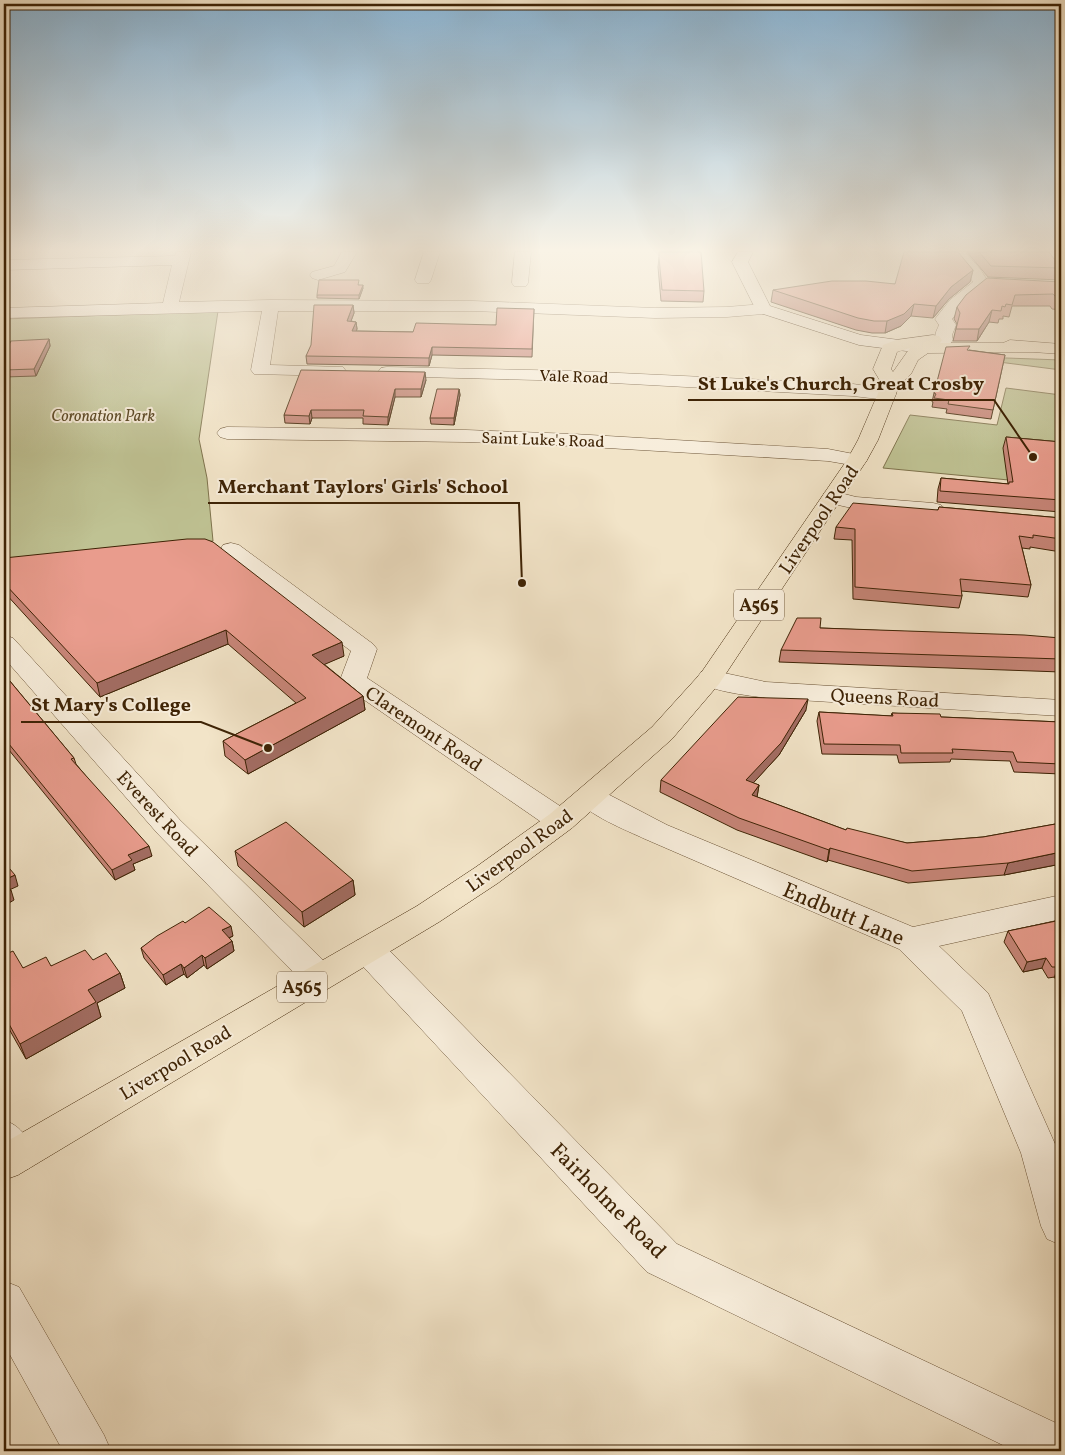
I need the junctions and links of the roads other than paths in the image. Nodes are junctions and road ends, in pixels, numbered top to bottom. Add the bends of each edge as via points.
1 (268, 320) edge
2 (799, 320) edge
3 (944, 320) edge
4 (828, 332) junction
5 (944, 340) junction
6 (896, 345) junction
7 (926, 348) junction
8 (1028, 348) junction
9 (1061, 349) edge
10 (887, 382) junction
11 (227, 433) dead end
12 (858, 460) junction
13 (833, 497) junction
14 (951, 512) edge
15 (230, 550) dead end
16 (4, 643) edge
17 (710, 678) junction
18 (1061, 708) edge
19 (590, 797) junction
20 (560, 821) junction
21 (1061, 906) edge
22 (911, 940) junction
23 (368, 950) junction
24 (319, 977) junction
25 (8, 1152) edge
26 (1050, 1154) edge
27 (1061, 1226) edge
28 (4, 1302) edge
29 (1040, 1439) dead end
30 (88, 1451) edge

1 - 10 street, Vale Road via 260,370 576,376 853,390
2 - 4 street
3 - 5 street via 948,326 943,334
4 - 6 street
4 - 10 street via 858,350
5 - 6 highway
5 - 8 highway
6 - 7 street
6 - 10 highway, Liverpool Road / A565 via 889,349
7 - 8 highway
7 - 10 highway, Liverpool Road / A565 via 916,352 905,370
8 - 9 highway
10 - 12 highway, Liverpool Road / A565
11 - 12 street, Saint Luke's Road via 335,427 828,455
12 - 13 highway, Liverpool Road / A565
13 - 14 street
13 - 17 highway, Liverpool Road / A565
15 - 20 street, Claremont Road via 364,648 353,680
16 - 24 street, Everest Road via 169,827
17 - 18 street, Queens Road via 766,690
17 - 19 highway, Liverpool Road / A565 via 652,742
19 - 20 highway, Liverpool Road / A565
19 - 22 street, Endbutt Lane via 656,832
20 - 23 highway, Liverpool Road / A565 via 479,880
21 - 22 street
22 - 26 street, Endbutt Lane via 976,1004
23 - 24 highway, Liverpool Road / A565
23 - 29 street, Fairholme Road via 662,1258
24 - 25 highway, Liverpool Road / A565
26 - 27 street, Endbutt Lane
28 - 30 street

